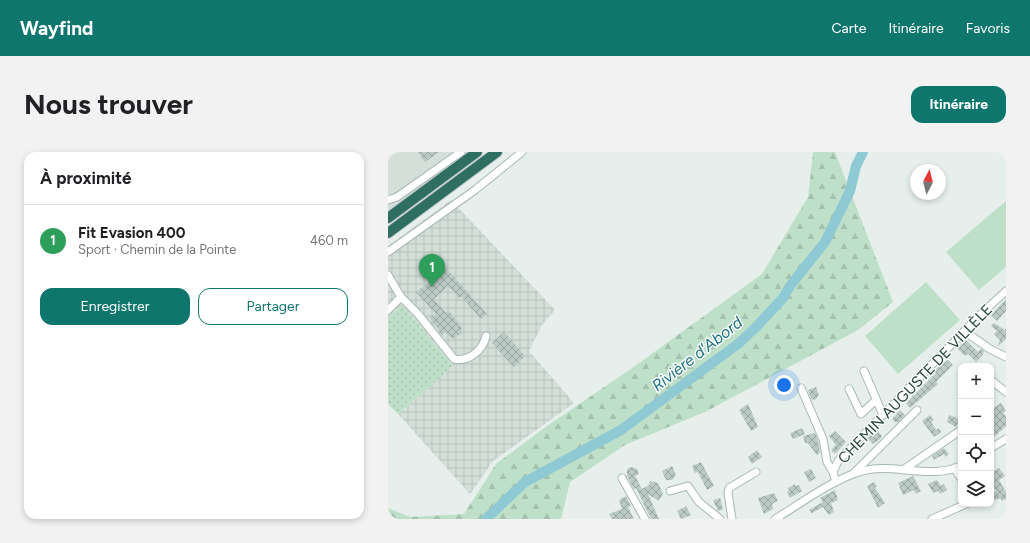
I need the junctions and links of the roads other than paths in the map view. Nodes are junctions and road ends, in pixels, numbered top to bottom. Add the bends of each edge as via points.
1 (461, 152) edge
2 (473, 152) edge
3 (477, 152) edge
4 (497, 152) edge
5 (522, 152) edge
6 (388, 200) edge
7 (388, 209) edge
8 (388, 218) edge
9 (388, 233) edge
10 (388, 252) edge
11 (388, 275) edge
12 (1006, 291) edge
13 (401, 297) junction
14 (388, 310) edge
15 (964, 331) junction
16 (486, 336) dead end
17 (1006, 357) edge
18 (864, 371) dead end
19 (994, 382) edge
20 (801, 388) dead end
21 (849, 389) dead end
22 (1006, 392) edge
23 (876, 400) junction
24 (917, 410) dead end
25 (884, 415) junction
26 (958, 432) edge
27 (1006, 439) edge
28 (994, 446) edge
29 (957, 467) edge
30 (903, 470) junction
31 (756, 472) dead end
32 (834, 472) junction
33 (855, 472) junction
34 (622, 478) dead end
35 (836, 482) junction
36 (670, 491) dead end
37 (959, 507) edge
38 (645, 519) edge
39 (720, 519) edge
40 (732, 519) edge
41 (775, 519) edge
42 (932, 519) edge

1 - 6 street via 397,198
2 - 7 highway via 405,203
3 - 8 highway
4 - 9 highway
5 - 10 street via 480,186
11 - 13 street
12 - 15 street, CHEMIN AUGUSTE DE VILLÈLE
13 - 14 street
13 - 16 street via 454,359 477,353
15 - 17 street
15 - 25 street, CHEMIN AUGUSTE DE VILLÈLE
18 - 23 street
19 - 22 street
20 - 32 street via 823,439 826,462
21 - 23 street via 860,414
23 - 25 street
24 - 33 street
25 - 32 street, CHEMIN AUGUSTE DE VILLÈLE via 838,461
26 - 30 street
27 - 28 street
29 - 30 street
30 - 33 street via 874,468
31 - 40 street via 729,488
32 - 35 street, CHEMIN AUGUSTE DE VILLÈLE
33 - 35 street
34 - 38 street
35 - 41 street
36 - 39 street via 688,486 698,502
37 - 42 street

